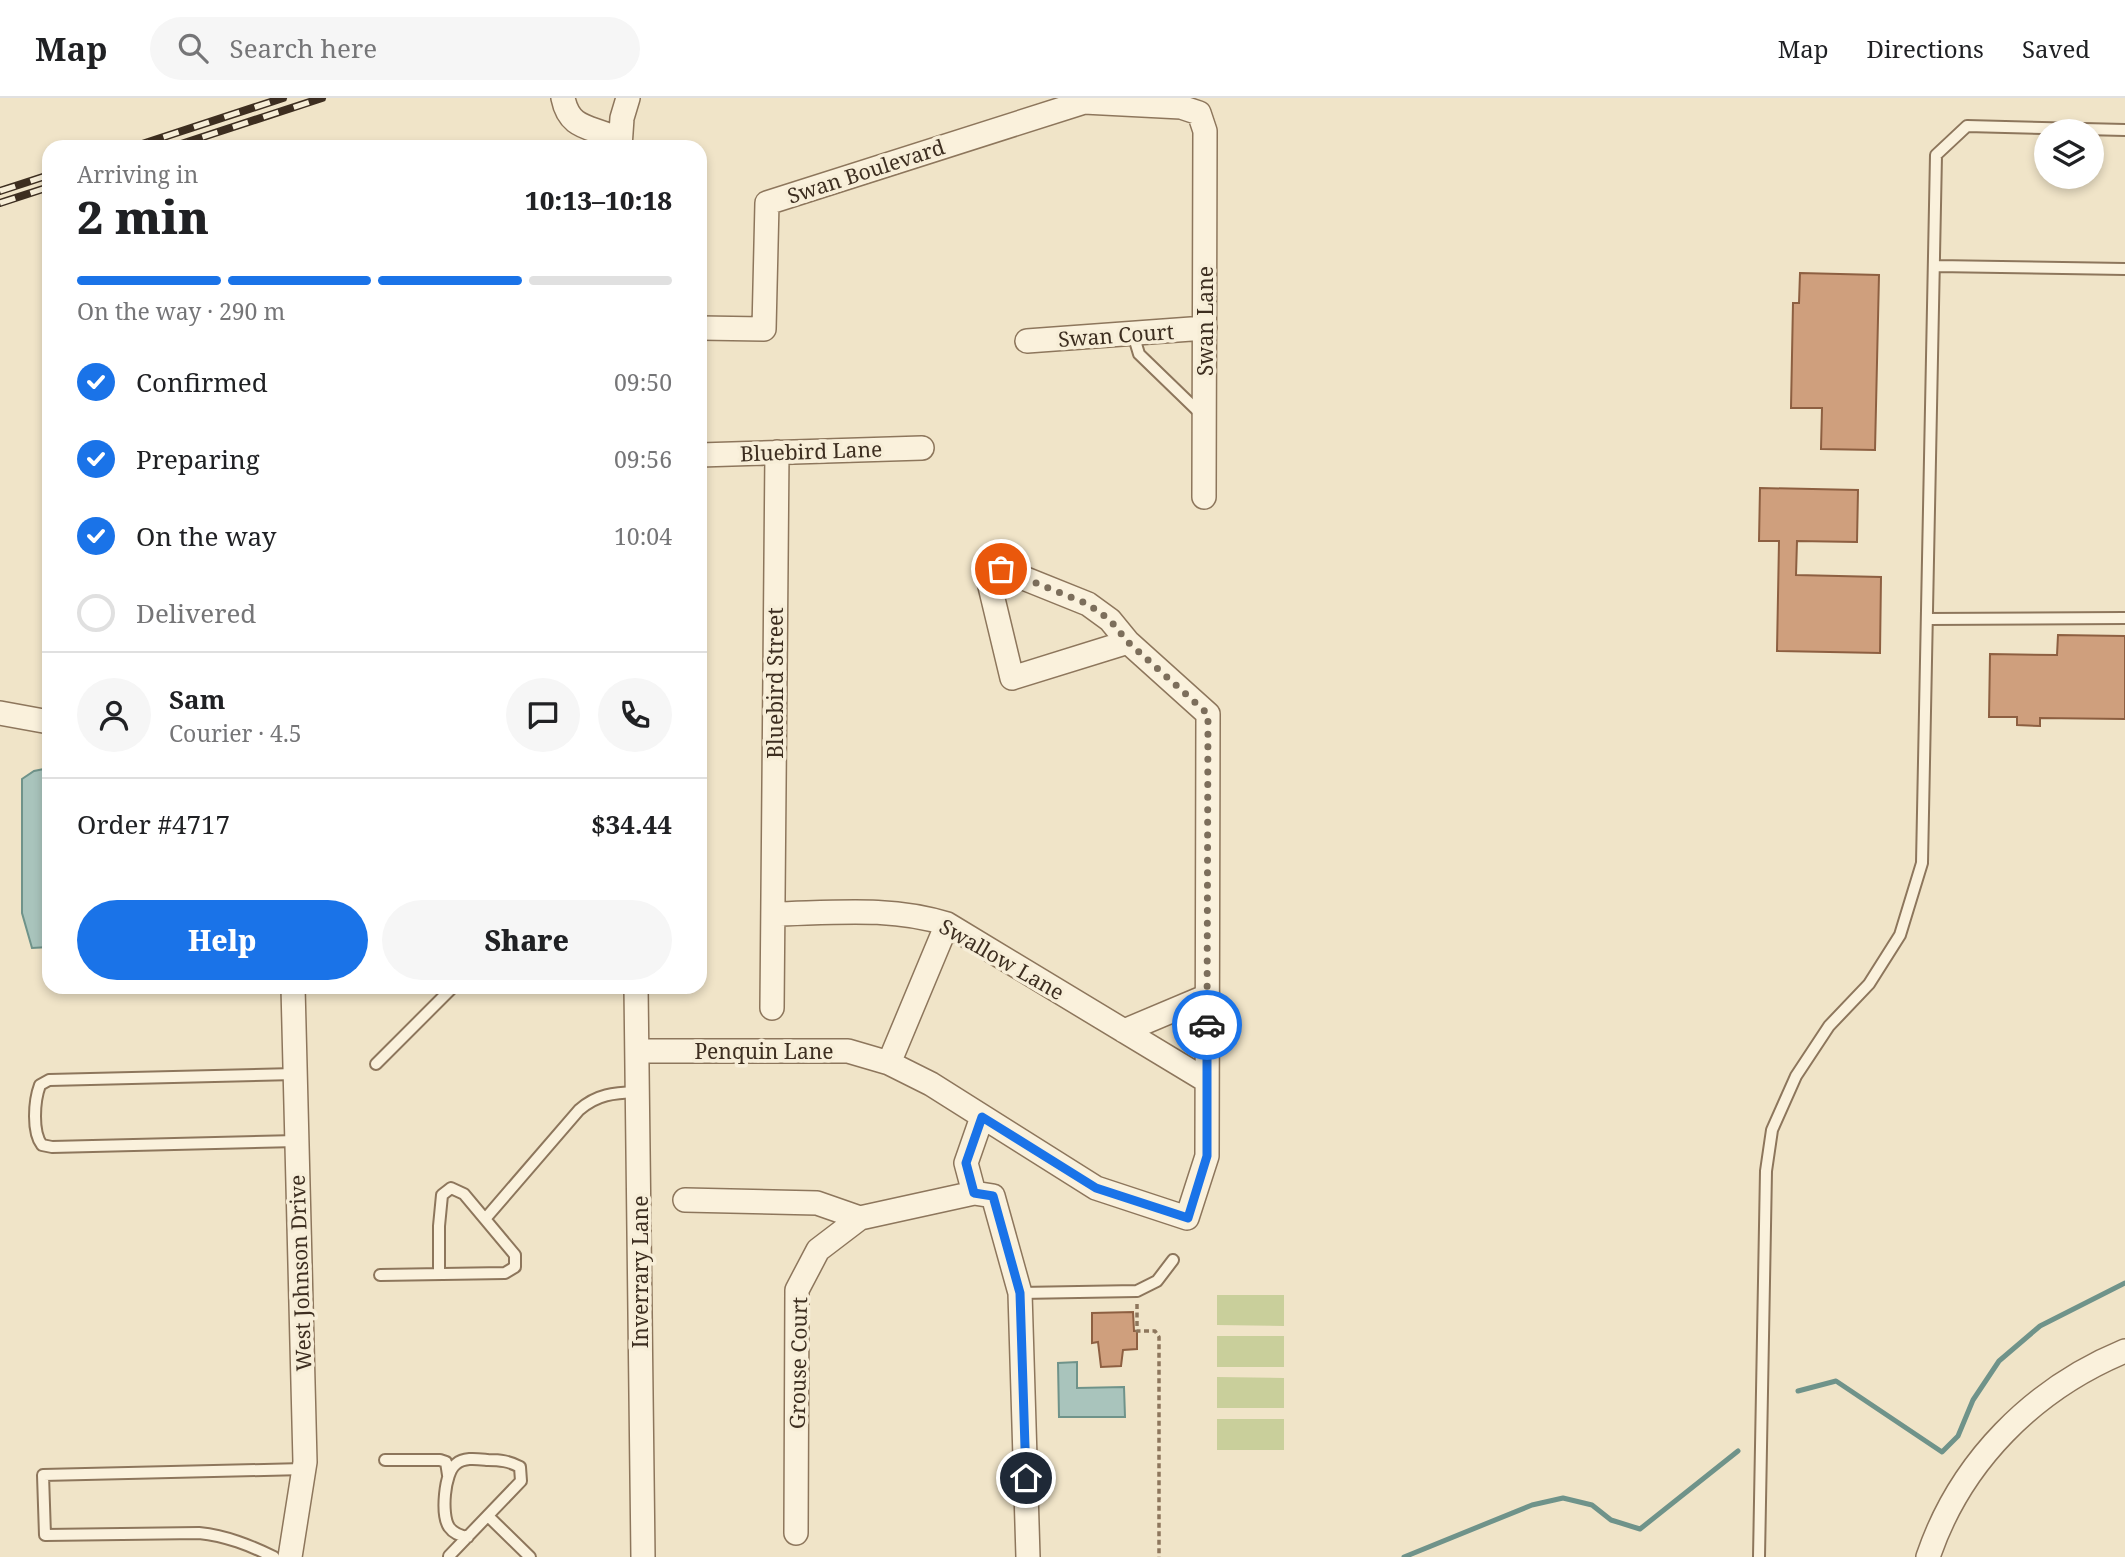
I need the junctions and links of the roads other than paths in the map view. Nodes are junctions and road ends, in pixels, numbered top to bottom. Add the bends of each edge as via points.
1 (563, 98) edge
2 (628, 98) edge
3 (1026, 121) joint
4 (2125, 130) edge
5 (615, 140) edge
6 (621, 140) edge
7 (1936, 266) junction
8 (2125, 269) edge
9 (707, 328) edge
10 (1205, 328) junction
11 (1133, 334) junction
12 (1027, 341) dead end
13 (1204, 418) junction
14 (922, 449) dead end
15 (777, 452) junction
16 (707, 455) edge
17 (1204, 497) dead end
18 (2125, 618) edge
19 (1927, 619) junction
20 (1128, 642) junction
21 (0, 713) edge
22 (42, 721) edge
23 (774, 914) junction
24 (947, 924) junction
25 (293, 994) edge
26 (446, 994) edge
27 (636, 994) edge
28 (1207, 996) junction
29 (772, 1008) dead end
30 (1124, 1031) junction
31 (638, 1051) junction
32 (889, 1063) junction
33 (376, 1064) dead end
34 (295, 1074) junction
35 (1207, 1081) junction
36 (639, 1091) junction
37 (982, 1117) junction
38 (297, 1141) junction
39 (974, 1193) junction
40 (685, 1200) dead end
41 (860, 1218) junction
42 (485, 1219) junction
43 (1173, 1260) dead end
44 (439, 1274) junction
45 (380, 1275) dead end
46 (1020, 1293) junction
47 (2125, 1351) edge
48 (385, 1460) dead end
49 (304, 1469) junction
50 (448, 1477) junction
51 (488, 1516) junction
52 (796, 1533) dead end
53 (468, 1538) junction
54 (449, 1556) edge
55 (274, 1557) edge
56 (290, 1557) edge
57 (530, 1557) edge
58 (643, 1557) edge
59 (1028, 1557) edge
60 (1759, 1557) edge
61 (1928, 1557) edge

1 - 5 street via 572,120
2 - 6 street
3 - 9 street, Swan Boulevard via 768,203 764,329
3 - 10 street, Swan Lane via 1084,102 1181,107 1199,113 1205,131
4 - 7 lane via 1967,126 1936,156
7 - 8 lane
7 - 19 lane
10 - 11 street, Swan Court
10 - 13 street, Swan Lane
11 - 12 street, Swan Court
11 - 13 lane via 1139,354
13 - 17 street, Swan Lane
14 - 15 street, Bluebird Lane
15 - 16 street, Bluebird Lane
15 - 23 street, Bluebird Street
18 - 19 lane
19 - 60 lane via 1922,863 1904,923 1869,984 1829,1026 1796,1076 1772,1130 1766,1171
20 - 20 street via 1110,620 1088,604 1001,569 988,578 1013,678
20 - 28 street via 1208,714
21 - 22 street
23 - 24 street, Swallow Lane via 880,912
23 - 29 street, Bluebird Street
24 - 30 street, Swallow Lane
24 - 32 street
25 - 34 street, West Johnson Drive
26 - 33 lane
27 - 31 street, Inverrary Lane
28 - 30 street
28 - 35 street
30 - 35 street, Swallow Lane
31 - 32 street, Penquin Lane via 848,1051
31 - 36 street, Inverrary Lane
32 - 37 street, Penquin Lane
34 - 38 street, West Johnson Drive
34 - 38 lane via 49,1080 40,1085 36,1095 37,1138 52,1147
35 - 37 street, Penquin Lane via 1207,1156 1188,1218 1096,1188
36 - 42 lane via 591,1100
36 - 58 street, Inverrary Lane
37 - 39 street via 966,1163
38 - 49 street, West Johnson Drive
39 - 41 street
39 - 46 street via 993,1196
40 - 41 street via 817,1203
41 - 52 street, Grouse Court via 818,1250 797,1290
42 - 44 lane via 515,1255 515,1267 505,1273
42 - 44 lane via 464,1194 451,1188 442,1195
43 - 46 lane via 1157,1280 1137,1292
44 - 45 lane
46 - 59 street
47 - 61 street via 2053,1388 2017,1419 1984,1454 1958,1492
48 - 50 lane via 440,1460 446,1462
49 - 55 lane via 43,1475 45,1535 221,1535
49 - 56 street, West Johnson Drive
50 - 51 lane via 453,1465 464,1460 502,1461 520,1468 521,1480
50 - 53 lane via 448,1527
51 - 53 lane
51 - 57 lane
53 - 54 lane

